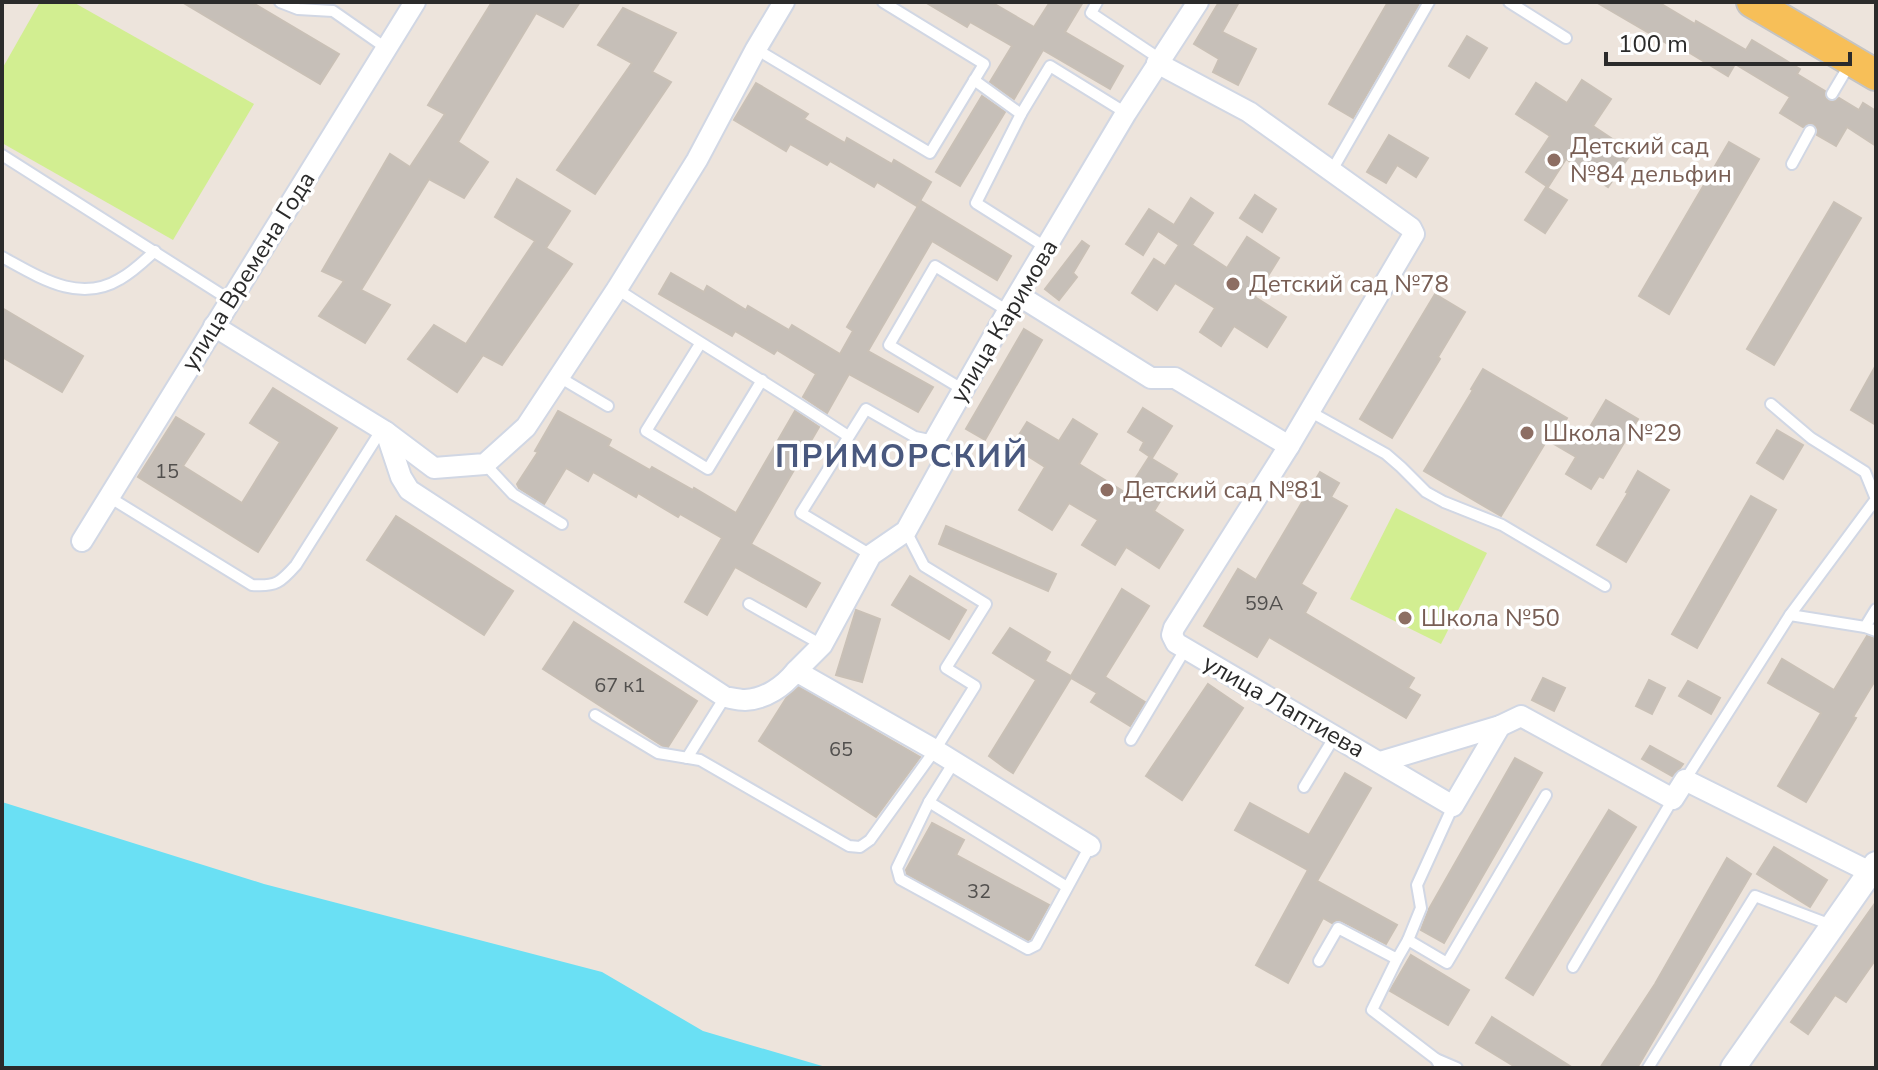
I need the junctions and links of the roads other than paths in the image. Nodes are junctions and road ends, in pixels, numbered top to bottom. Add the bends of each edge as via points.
1 (280, 2) edge
2 (415, 2) edge
3 (784, 2) edge
4 (883, 2) edge
5 (1097, 2) edge
6 (1198, 2) edge
7 (1429, 2) edge
8 (1509, 2) edge
9 (1752, 2) edge
10 (1789, 2) edge
11 (1566, 38) dead end
12 (386, 48) junction
13 (756, 49) junction
14 (1159, 61) junction
15 (1868, 63) edge
16 (974, 80) junction
17 (1832, 94) dead end
18 (1126, 113) junction
19 (1021, 114) junction
20 (1810, 131) dead end
21 (2, 155) edge
22 (1792, 164) dead end
23 (1331, 172) junction
24 (1047, 248) junction
25 (155, 251) junction
26 (2, 257) edge
27 (617, 289) junction
28 (230, 300) junction
29 (1013, 303) junction
30 (214, 326) junction
31 (700, 344) junction
32 (559, 377) junction
33 (762, 380) junction
34 (962, 389) junction
35 (1771, 404) dead end
36 (608, 406) dead end
37 (1308, 411) junction
38 (384, 431) junction
39 (848, 436) junction
40 (934, 441) junction
41 (1289, 446) junction
42 (485, 464) junction
43 (109, 497) junction
44 (562, 524) dead end
45 (906, 531) junction
46 (82, 541) dead end
47 (871, 555) junction
48 (1605, 586) dead end
49 (749, 604) dead end
50 (1876, 609) edge
51 (1790, 615) junction
52 (1870, 629) edge
53 (1179, 642) junction
54 (822, 645) junction
55 (796, 671) junction
56 (725, 697) junction
57 (595, 715) dead end
58 (1500, 726) junction
59 (1335, 736) junction
60 (1131, 740) dead end
61 (935, 750) junction
62 (687, 758) junction
63 (954, 762) junction
64 (1380, 762) junction
65 (1685, 780) junction
66 (1304, 787) dead end
67 (1546, 795) dead end
68 (1673, 799) junction
69 (929, 802) junction
70 (1453, 806) junction
71 (1090, 846) joint
72 (1873, 868) edge
73 (1067, 887) junction
74 (1833, 926) junction
75 (1408, 940) junction
76 (1397, 959) junction
77 (1319, 961) dead end
78 (1573, 967) dead end
79 (1439, 1063) edge
80 (1457, 1068) edge
81 (1648, 1068) edge
82 (1733, 1068) edge

1 - 12 lane via 333,11
2 - 12 street, улица Времена Года
3 - 13 street
4 - 16 lane via 984,64
5 - 14 lane via 1091,13
6 - 14 street, улица Каримова
7 - 23 lane
8 - 11 lane
9 - 15 main road
10 - 15 main road
12 - 28 street, улица Времена Года
13 - 16 lane via 930,153
13 - 27 street via 697,160
14 - 18 street, улица Каримова
14 - 23 street via 1249,112
15 - 17 lane
16 - 19 lane
18 - 19 lane via 1050,66
18 - 24 street, улица Каримова
19 - 24 lane via 976,203
20 - 22 lane
21 - 25 lane
23 - 37 street via 1414,234
24 - 29 street, улица Каримова
25 - 26 lane via 118,280 75,290
25 - 28 lane
27 - 31 lane
27 - 32 street
28 - 30 street, улица Времена Года
29 - 34 street, улица Каримова
29 - 34 lane via 935,266 889,345
29 - 41 street via 1151,378 1175,378
30 - 38 street
30 - 43 street, улица Времена Года
31 - 33 lane
31 - 33 lane via 646,431 708,469
32 - 36 lane
32 - 42 street via 526,427
33 - 39 lane
34 - 40 street, улица Каримова
35 - 51 lane via 1811,438 1865,472 1876,499
37 - 41 street
37 - 48 lane via 1386,454 1426,492 1502,525
38 - 42 street via 434,468
38 - 43 lane via 296,565 268,586 252,585
38 - 56 street via 409,490
39 - 40 lane via 866,409 915,437
39 - 47 lane via 801,513
40 - 45 street via 944,462
41 - 53 street via 1174,628
42 - 44 lane via 513,494
43 - 46 street, улица Времена Года
45 - 47 street
45 - 61 lane via 924,566 986,604 946,668 975,686
47 - 54 street
49 - 54 lane
50 - 52 lane
51 - 52 lane
51 - 65 lane
53 - 59 street, улица Лаптиева
53 - 60 lane
54 - 55 street
55 - 56 street via 766,695 746,700
55 - 61 street
56 - 62 lane
57 - 62 lane via 658,753
58 - 64 street, улица Лаптиева
58 - 68 street, улица Лаптиева via 1521,716
58 - 70 street
59 - 64 street, улица Лаптиева
59 - 66 lane
61 - 62 lane via 860,847 849,846 700,760
61 - 63 street
63 - 69 lane
63 - 71 street
64 - 70 street
65 - 68 street
65 - 72 street
67 - 75 lane via 1447,963
68 - 78 lane
69 - 73 lane
69 - 73 lane via 897,868 900,879 1028,949 1036,945
70 - 75 lane via 1417,885 1421,908
71 - 73 lane
72 - 74 street
74 - 81 lane via 1755,896
74 - 82 street
75 - 76 lane
76 - 77 lane via 1338,928
76 - 79 lane via 1372,1010
79 - 80 lane

